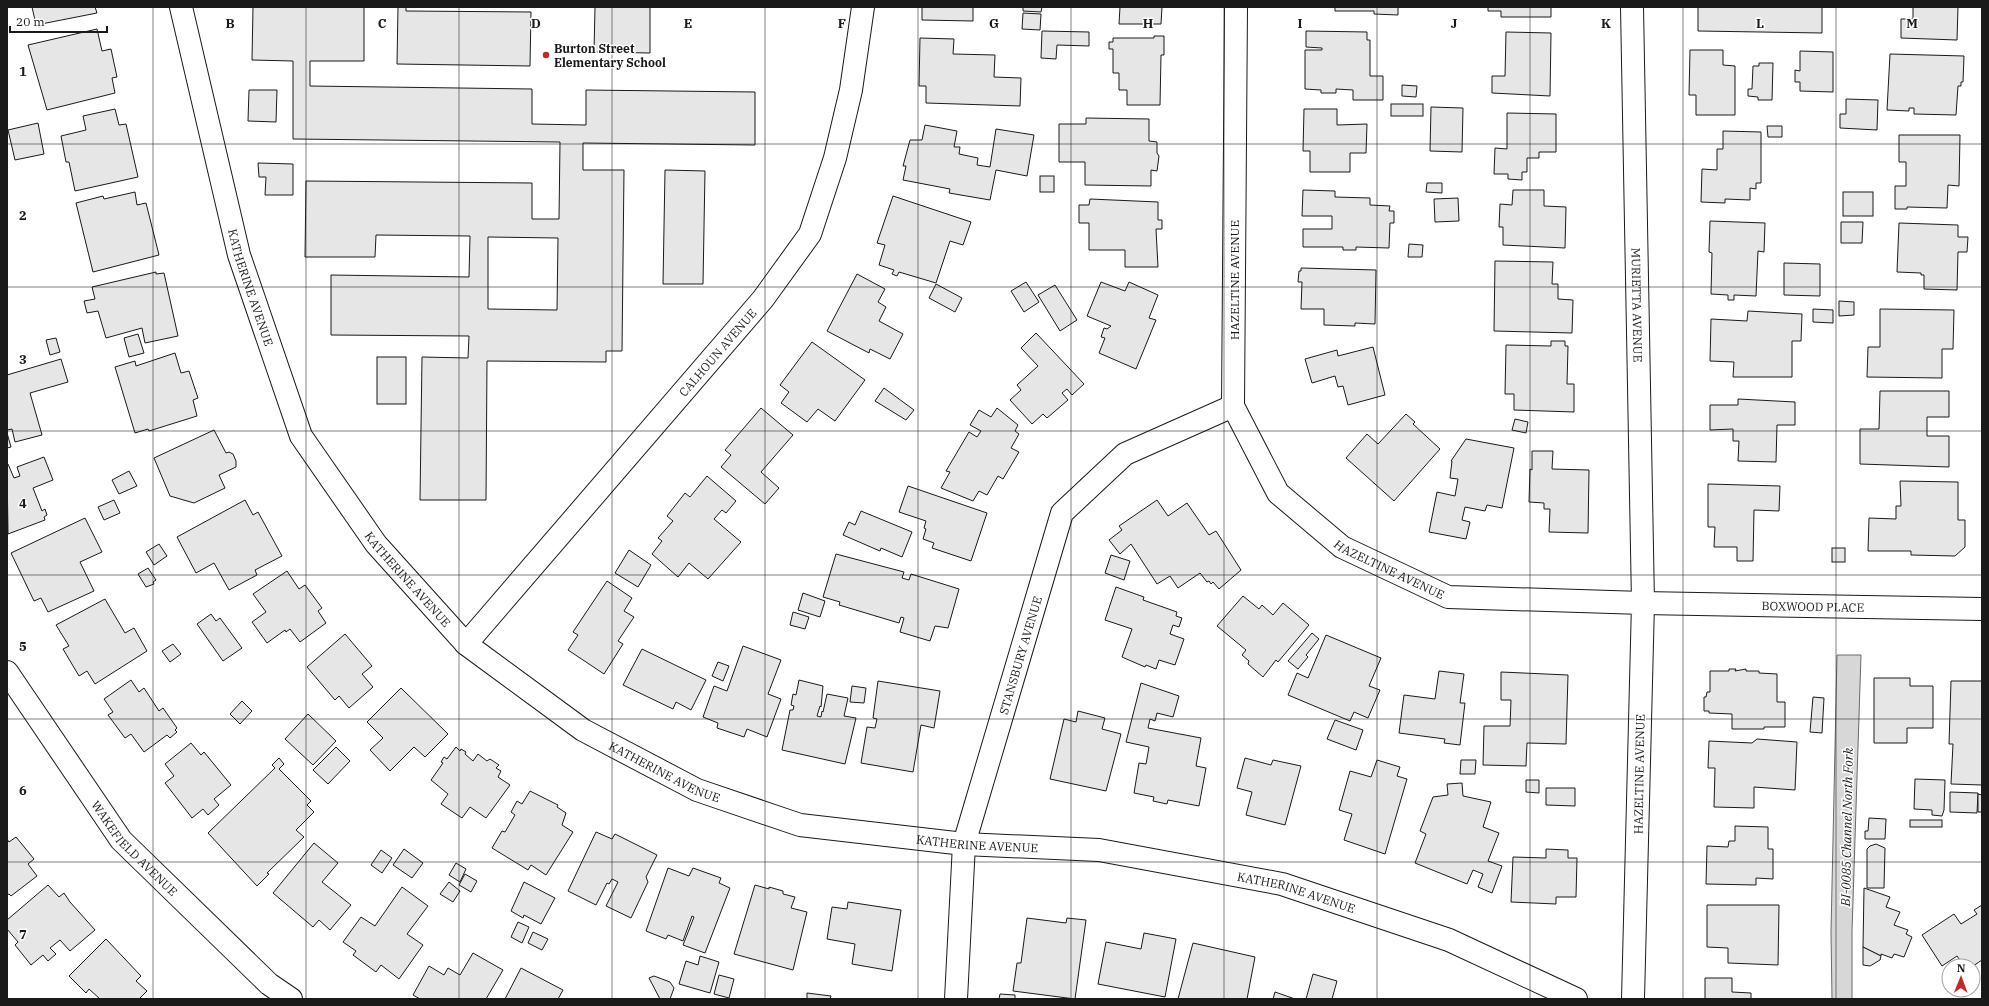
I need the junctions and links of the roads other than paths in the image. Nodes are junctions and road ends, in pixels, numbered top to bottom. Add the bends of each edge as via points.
1 (180, 7) edge
2 (863, 7) edge
3 (1236, 7) edge
4 (1632, 7) edge
5 (1233, 406) junction
6 (1643, 603) junction
7 (1982, 610) edge
8 (466, 644) junction
9 (7, 672) edge
10 (964, 844) junction
11 (291, 999) edge
12 (956, 999) edge
13 (1576, 999) edge
14 (1633, 999) edge

1 - 8 street, KATHERINE AVENUE via 239,255 301,436 376,544
2 - 8 street, CALHOUN AVENUE via 851,90 835,158 810,234 763,299
3 - 5 street, HAZELTINE AVENUE
4 - 6 street, MURIETTA AVENUE
5 - 6 street, HAZELTINE AVENUE via 1278,493 1342,547 1448,596
5 - 10 street, STANSBURY AVENUE via 1125,454 1062,513
6 - 7 street, BOXWOOD PLACE
6 - 14 street, HAZELTINE AVENUE
8 - 10 street, KATHERINE AVENUE via 583,730 698,790 800,826
9 - 11 street, WAKEFIELD AVENUE via 122,840 269,984
10 - 12 street, STANSBURY AVENUE
10 - 13 street, KATHERINE AVENUE via 1099,850 1282,884 1450,940

